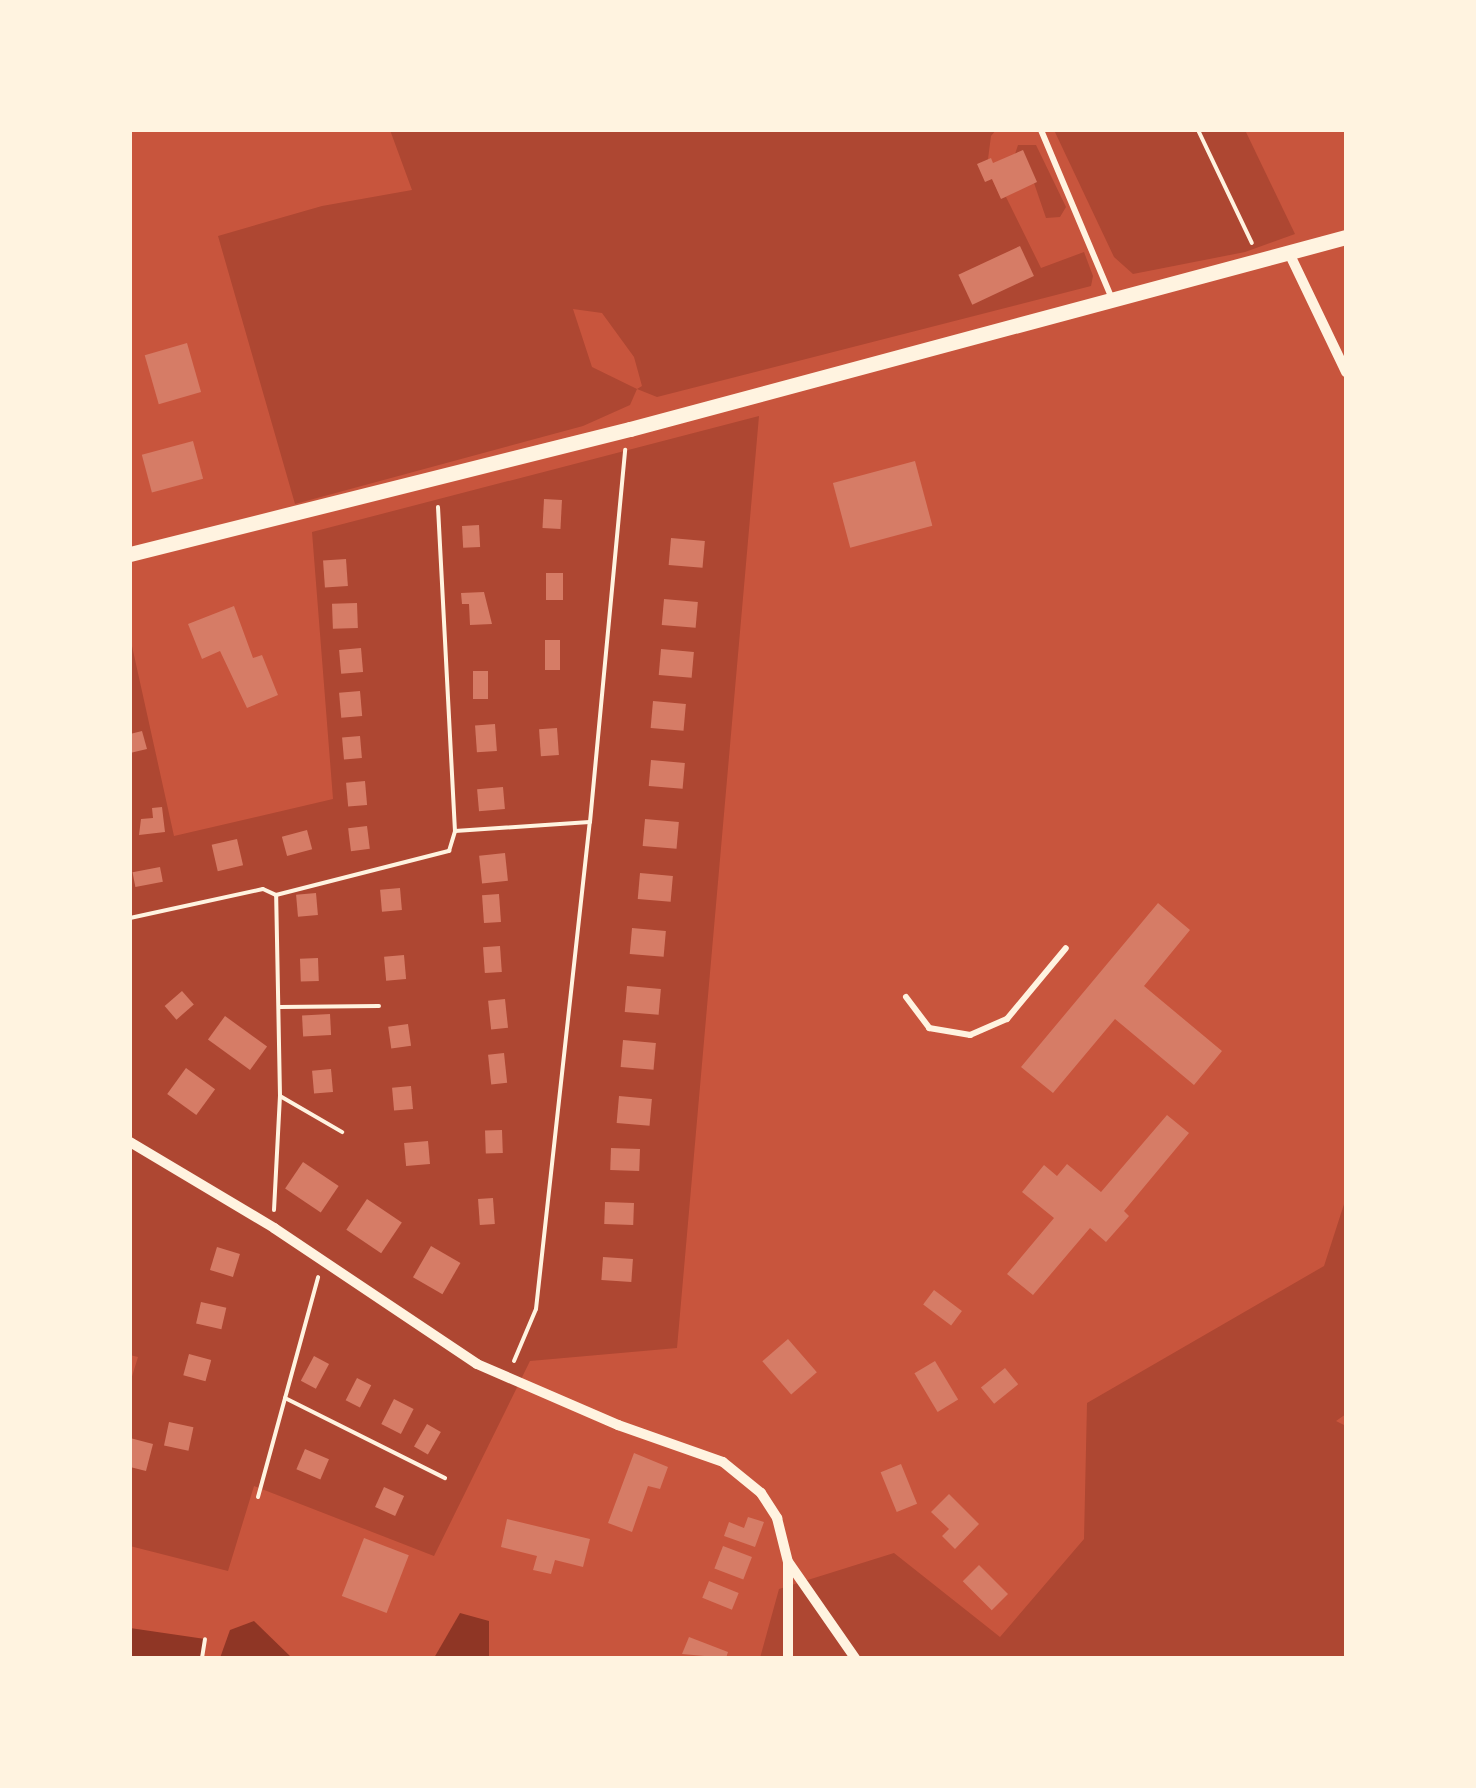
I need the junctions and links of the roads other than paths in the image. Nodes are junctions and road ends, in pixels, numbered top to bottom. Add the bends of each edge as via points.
1 (1041, 130) edge
2 (1346, 237) edge
3 (1290, 255) junction
4 (1113, 301) junction
5 (1346, 372) edge
6 (131, 551) edge
7 (1066, 948) dead end
8 (906, 996) dead end
9 (130, 1142) edge
10 (788, 1562) junction
11 (788, 1658) edge
12 (855, 1658) edge

1 - 4 lane
2 - 3 street
3 - 4 street
3 - 5 street
4 - 6 street
7 - 8 lane via 1007,1018 970,1034 930,1028
9 - 10 street via 509,1380 723,1462 761,1493
10 - 11 street
10 - 12 street

